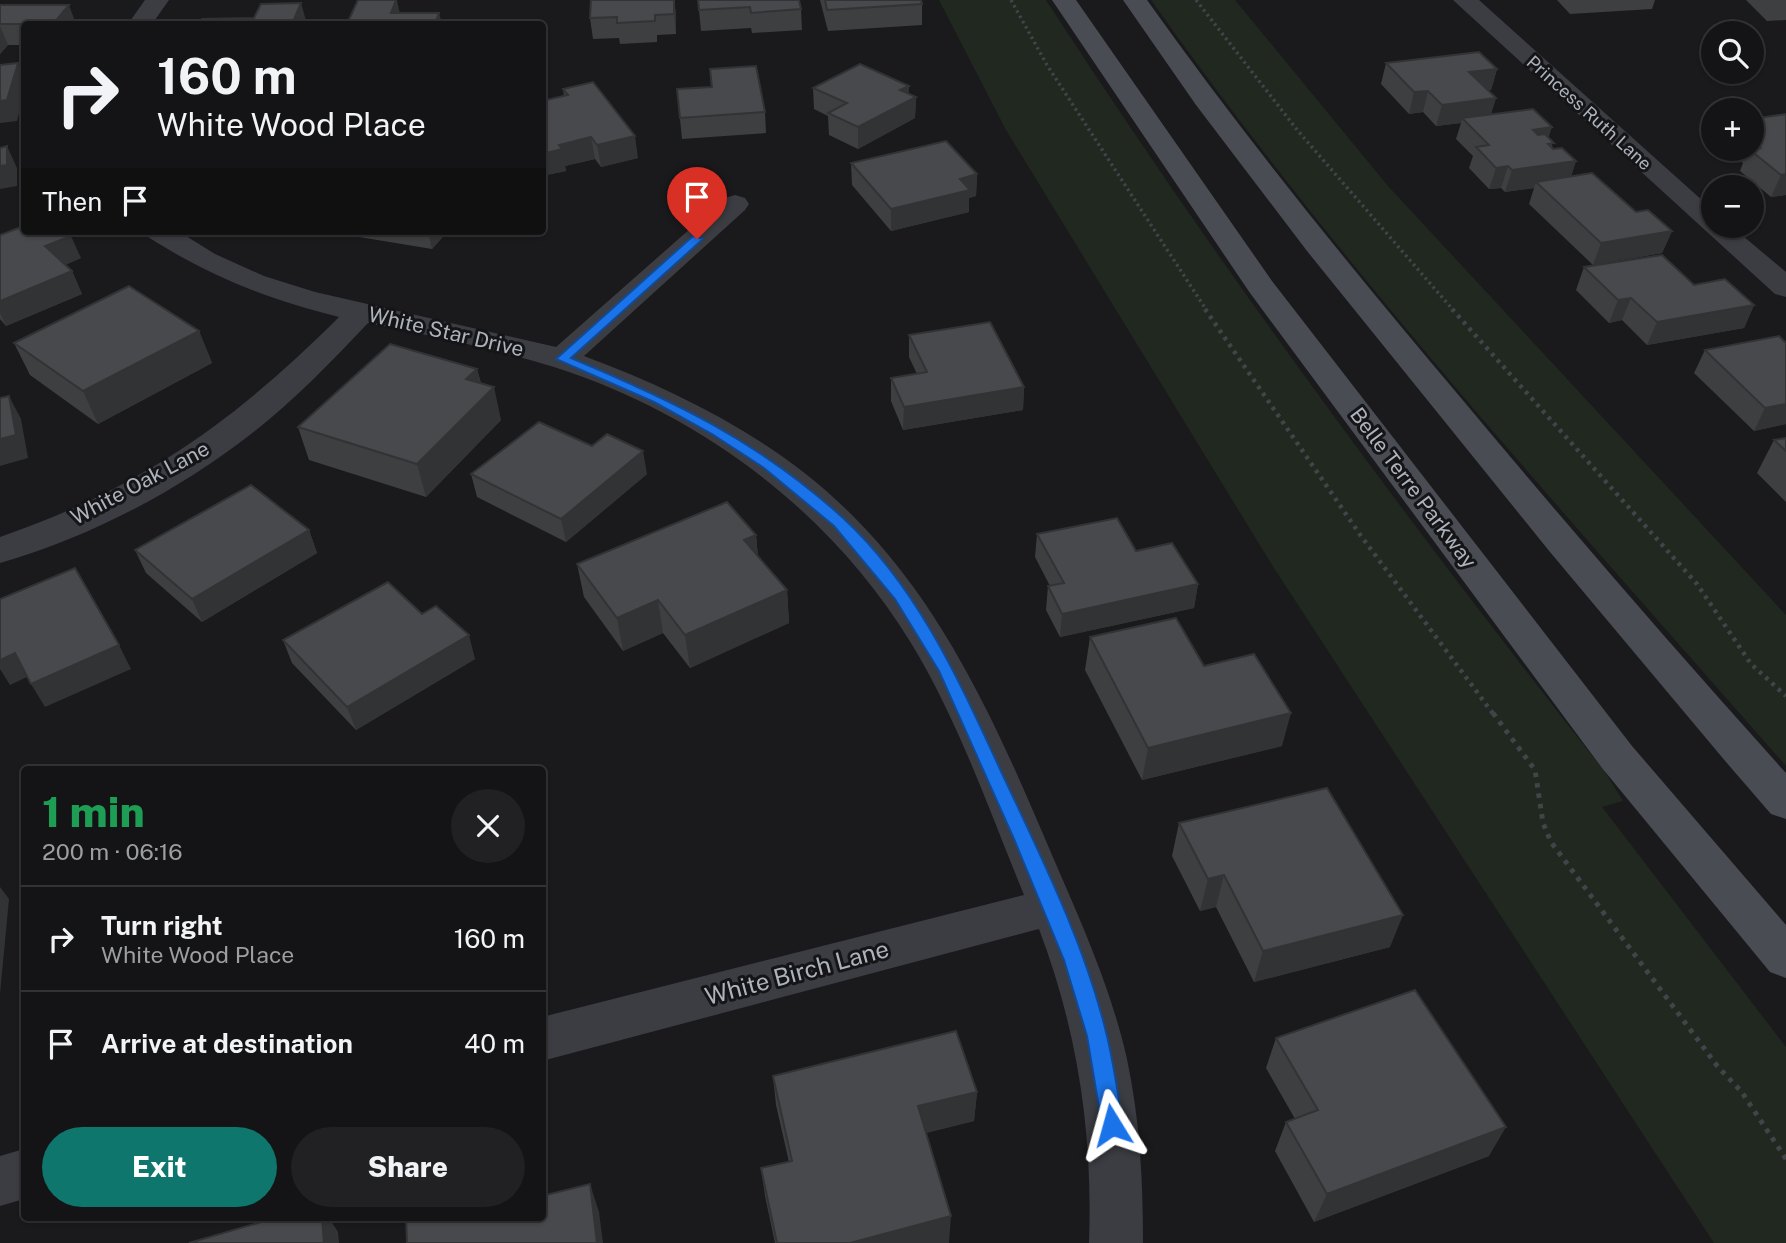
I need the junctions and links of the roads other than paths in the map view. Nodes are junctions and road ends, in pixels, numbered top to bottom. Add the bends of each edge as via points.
1 (157, 0) edge
2 (1064, 0) edge
3 (1135, 0) edge
4 (1465, 0) edge
5 (142, 21) edge
6 (735, 204) dead end
7 (1701, 213) edge
8 (164, 235) edge
9 (1728, 238) edge
10 (1786, 249) edge
11 (1747, 255) junction
12 (1786, 288) edge
13 (361, 313) junction
14 (562, 359) junction
15 (0, 550) edge
16 (1786, 802) edge
17 (1051, 907) junction
18 (1786, 958) edge
19 (546, 1038) edge
20 (21, 1175) edge
21 (0, 1181) edge
22 (1116, 1243) edge

1 - 5 street
2 - 18 main road, Belle Terre Parkway via 1261,287 1617,757
3 - 16 main road via 1251,160 1384,327
4 - 7 street, Princess Ruth Lane
6 - 14 street
8 - 13 street, White Star Drive via 234,275
9 - 11 street, Princess Ruth Lane
10 - 11 street
11 - 12 street, Princess Ruth Lane
13 - 14 street, White Star Drive
13 - 15 street, White Oak Lane via 268,404 208,448 114,502
14 - 17 street, White Star Drive via 659,399 736,442 808,495 871,557 925,630 946,670
17 - 19 street, White Birch Lane
17 - 22 street, White Star Drive via 1086,997 1106,1078 1116,1167
20 - 21 street

